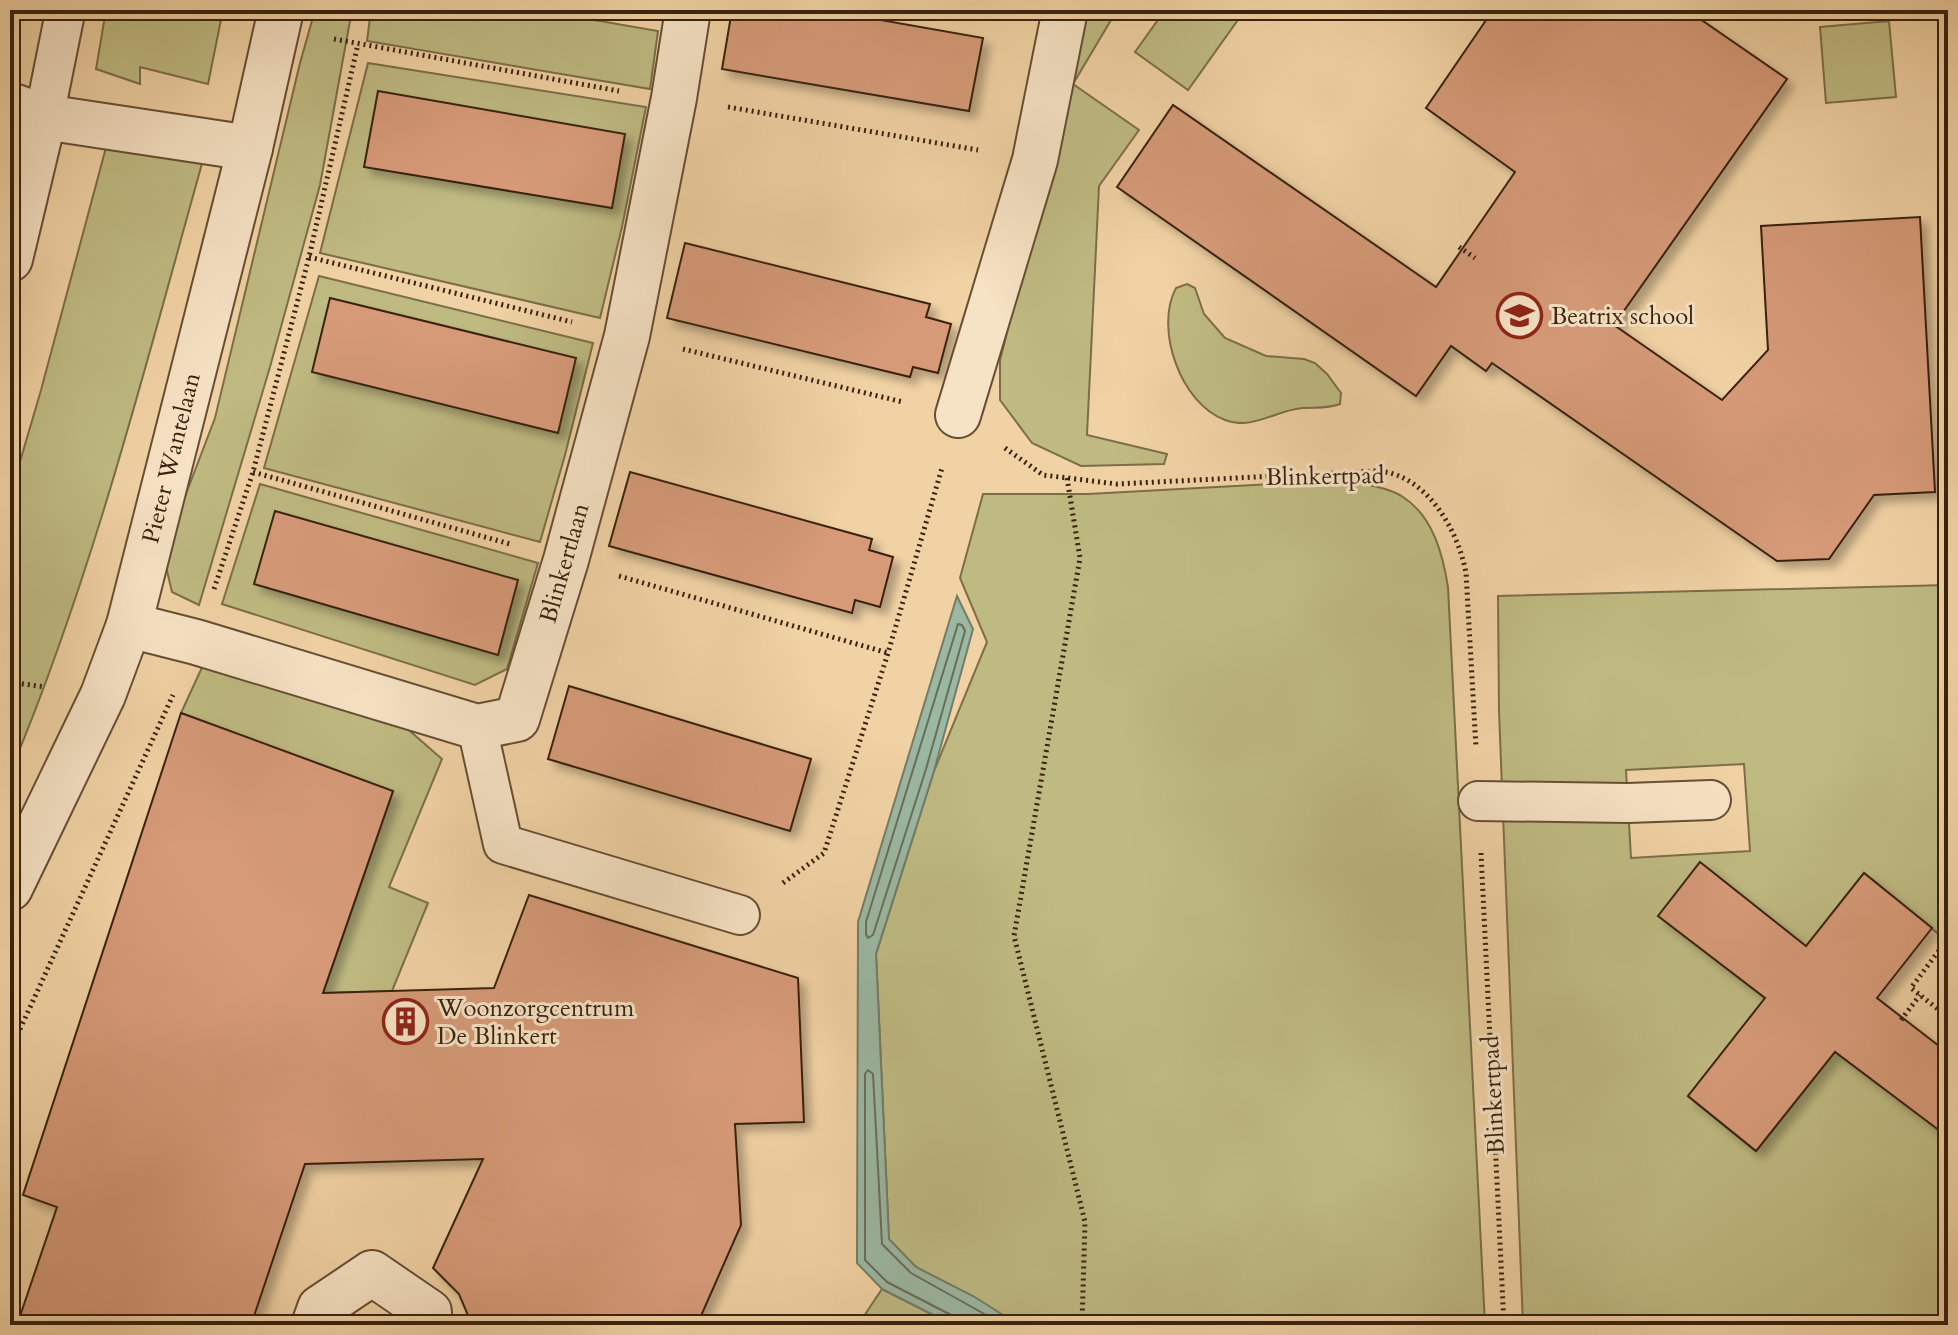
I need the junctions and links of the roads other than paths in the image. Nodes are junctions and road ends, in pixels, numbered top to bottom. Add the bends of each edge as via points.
1 (281, 10) edge
2 (688, 10) edge
3 (1065, 10) edge
4 (65, 13) dead end
5 (27, 111) edge
6 (250, 148) junction
7 (10, 259) edge
8 (958, 415) road end
9 (129, 625) junction
10 (477, 727) junction
11 (1711, 800) dead end
12 (1478, 801) road end
13 (10, 888) edge
14 (740, 915) road end
15 (314, 1325) edge
16 (429, 1325) edge

1 - 6 street, Pieter Wantelaan
2 - 10 street, Blinkertlaan via 627,336 566,560 517,719
3 - 8 street via 1035,160
4 - 5 lane
5 - 6 street
5 - 7 street
6 - 9 street, Pieter Wantelaan
9 - 10 street, Blinkertlaan
9 - 13 street, Pieter Wantelaan via 103,695
10 - 14 lane via 503,844
11 - 12 lane
15 - 16 street via 320,1308 372,1273 429,1312

